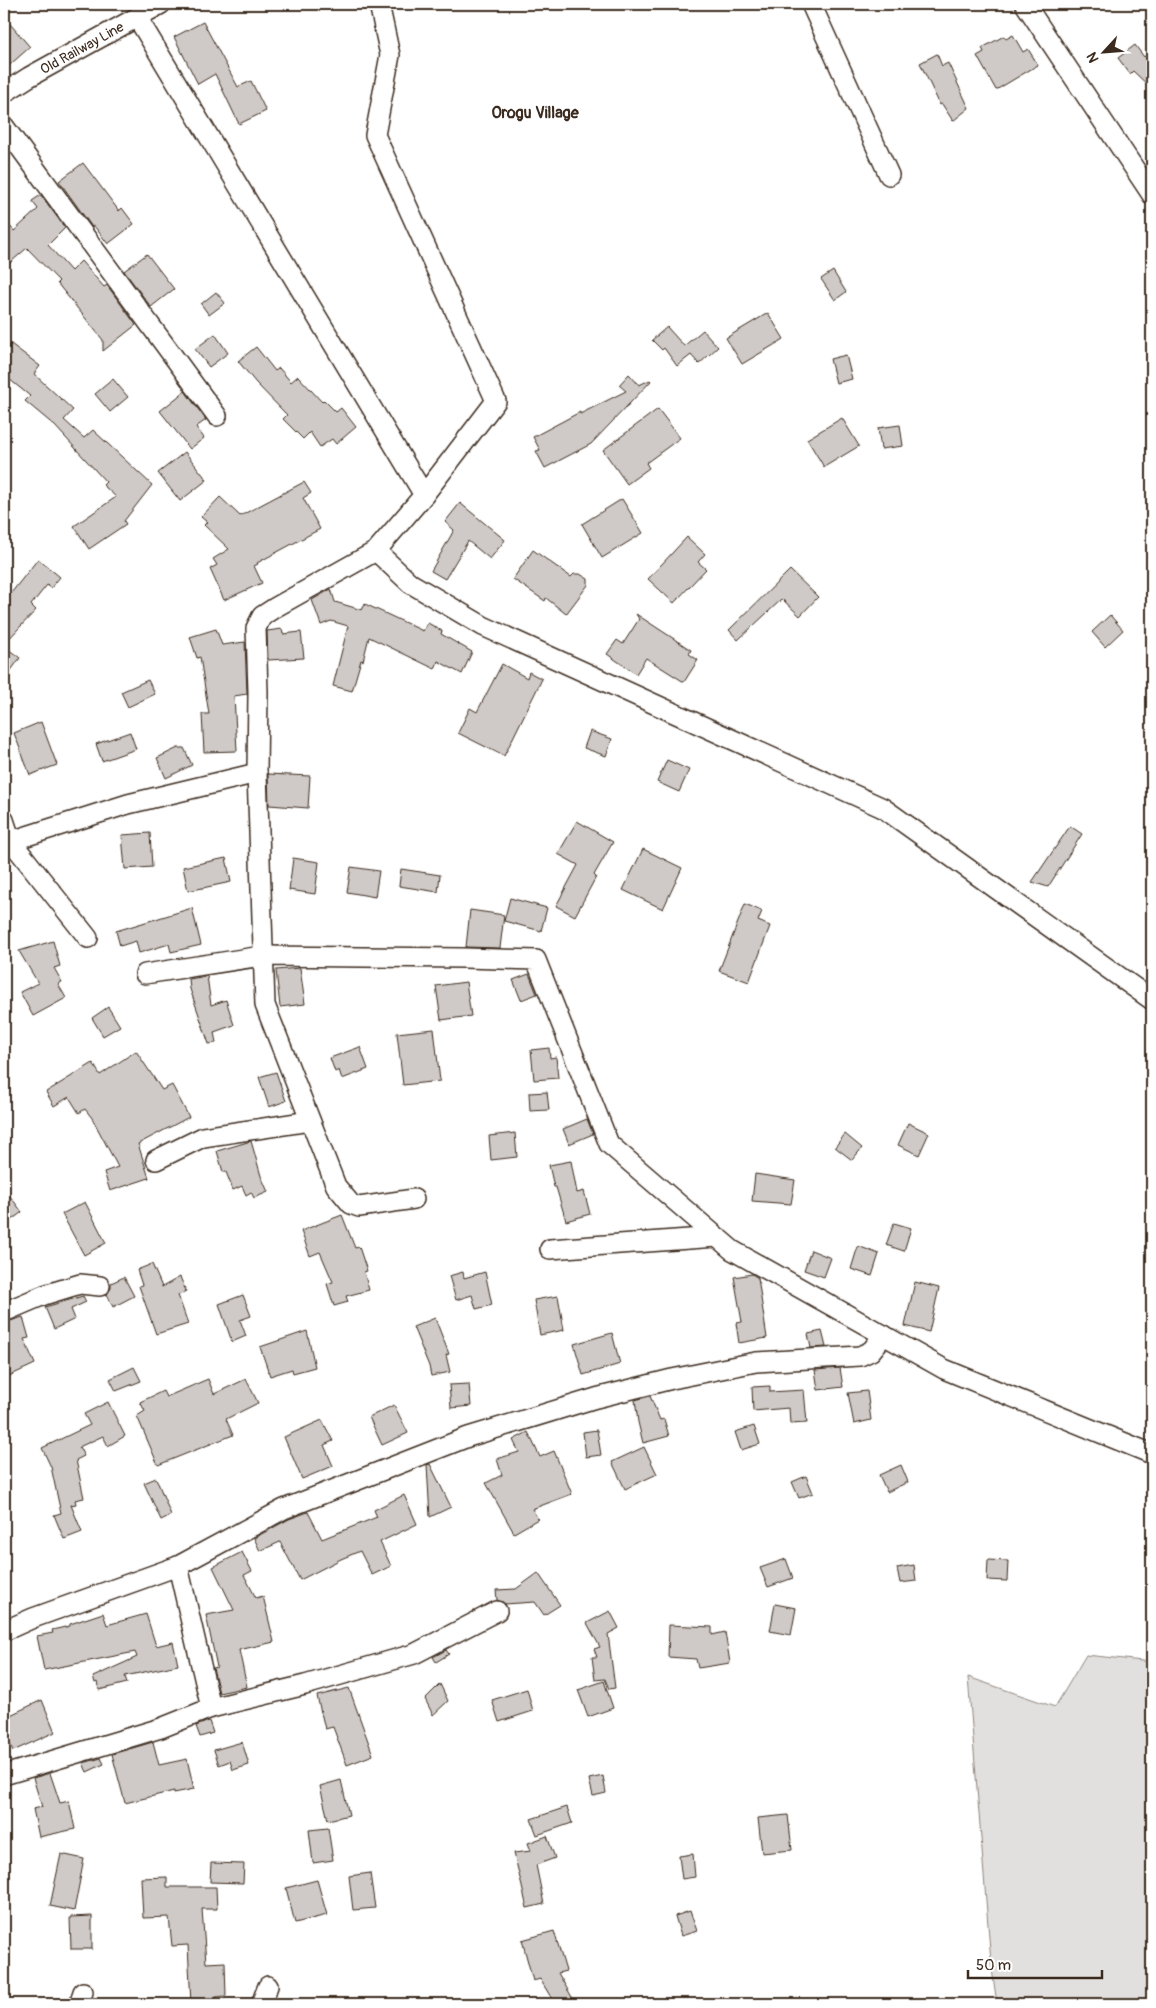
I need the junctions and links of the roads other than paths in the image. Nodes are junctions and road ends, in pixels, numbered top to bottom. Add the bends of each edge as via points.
1 (161, 4) edge
2 (379, 4) edge
3 (811, 4) edge
4 (1025, 4) edge
5 (137, 17) junction
6 (4, 93) edge
7 (4, 126) edge
8 (889, 175) dead end
9 (1152, 195) edge
10 (217, 416) dead end
11 (424, 494) junction
12 (376, 551) junction
13 (257, 773) junction
14 (4, 820) edge
15 (11, 841) junction
16 (88, 938) dead end
17 (262, 956) junction
18 (145, 974) dead end
19 (1152, 1000) edge
20 (310, 1120) junction
21 (156, 1160) dead end
22 (414, 1199) dead end
23 (716, 1236) junction
24 (550, 1249) dead end
25 (100, 1286) dead end
26 (4, 1312) edge
27 (884, 1335) junction
28 (1152, 1454) edge
29 (178, 1566) junction
30 (497, 1611) dead end
31 (4, 1631) edge
32 (211, 1708) junction
33 (4, 1775) edge
34 (268, 1986) dead end
35 (261, 2004) edge

1 - 5 street, Old Railway Line
2 - 11 street via 390,55 375,135 496,401
3 - 8 street
4 - 9 street
5 - 6 street, Old Railway Line
5 - 11 street
7 - 10 street
11 - 12 street
12 - 13 street via 262,616 256,628
12 - 19 street via 410,583 483,626 883,808
13 - 15 street via 128,804
13 - 17 street
14 - 15 street
15 - 16 street
17 - 18 street
17 - 20 street via 265,1005
17 - 23 street via 536,960 609,1144
20 - 21 street via 203,1136
20 - 22 street via 336,1186 351,1204 360,1207
23 - 24 street
23 - 27 street via 732,1250
25 - 26 street via 80,1284
27 - 28 street via 944,1369
27 - 29 street via 872,1351 860,1356 756,1362 672,1379 596,1398 468,1437 284,1509
29 - 31 street
29 - 32 street
30 - 32 street via 414,1654
32 - 33 street via 161,1728
34 - 35 street

